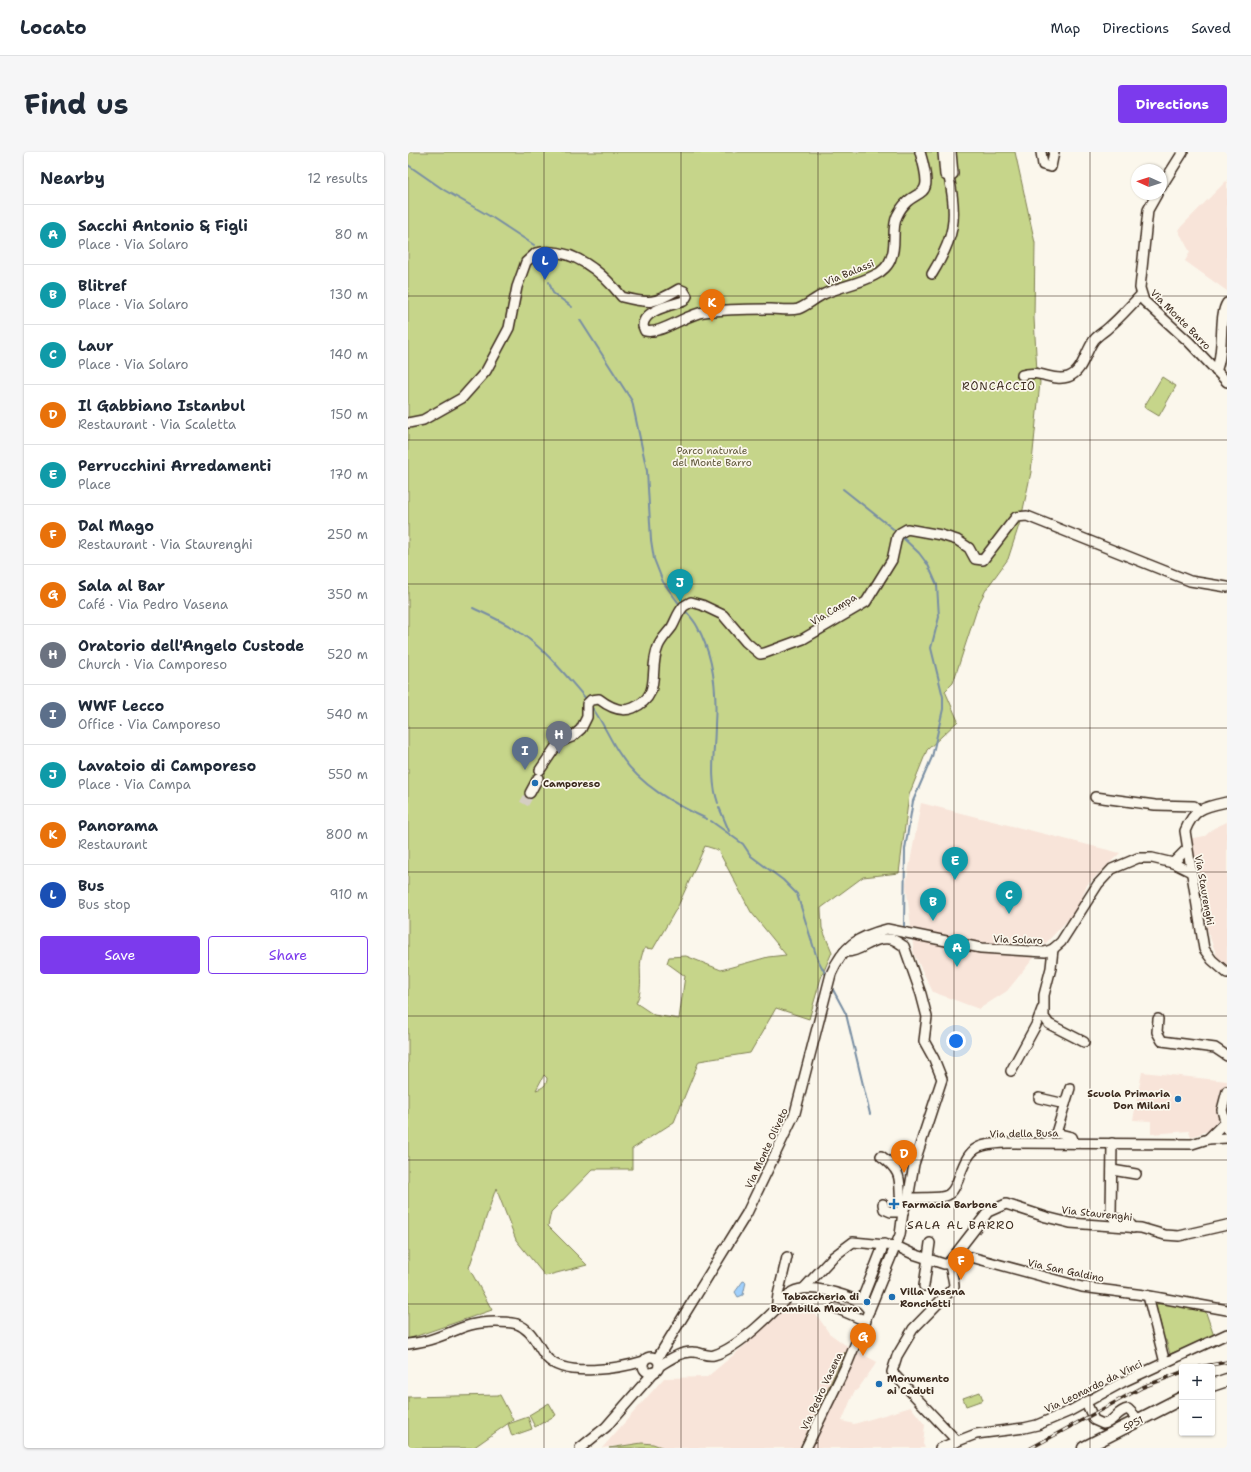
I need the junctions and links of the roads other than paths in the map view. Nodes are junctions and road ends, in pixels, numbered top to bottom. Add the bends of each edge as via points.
1 (920, 152) edge
2 (944, 152) edge
3 (951, 152) edge
4 (1041, 152) edge
5 (1054, 152) edge
6 (1183, 152) edge
7 (949, 177) junction
8 (1167, 177) edge
9 (1154, 200) edge
10 (932, 274) dead end
11 (1141, 295) junction
12 (1227, 302) edge
13 (1216, 371) junction
14 (1022, 375) dead end
15 (1227, 382) edge
16 (408, 423) edge
17 (1227, 587) edge
18 (530, 793) tunnel mouth
19 (1095, 796) dead end
20 (1227, 802) edge
21 (1198, 810) junction
22 (1187, 849) junction
23 (1173, 863) junction
24 (1191, 872) junction
25 (846, 949) junction
26 (1053, 949) junction
27 (1227, 973) edge
28 (1042, 1008) junction
29 (1158, 1019) dead end
30 (1084, 1042) dead end
31 (1227, 1056) edge
32 (1011, 1071) dead end
33 (1070, 1088) dead end
34 (1227, 1091) edge
35 (1039, 1098) dead end
36 (1065, 1104) junction
37 (1226, 1125) edge
38 (1227, 1138) edge
39 (1208, 1139) junction
40 (1074, 1143) junction
41 (1112, 1143) junction
42 (881, 1156) dead end
43 (1112, 1170) junction
44 (1136, 1174) dead end
45 (908, 1199) junction
46 (883, 1204) dead end
47 (903, 1212) junction
48 (1227, 1225) edge
49 (1133, 1228) junction
50 (930, 1243) dead end
51 (884, 1244) junction
52 (896, 1246) junction
53 (787, 1257) dead end
54 (928, 1259) junction
55 (950, 1261) junction
56 (924, 1286) dead end
57 (804, 1288) junction
58 (1148, 1296) junction
59 (861, 1302) junction
60 (836, 1308) dead end
61 (776, 1309) junction
62 (1227, 1310) edge
63 (869, 1311) junction
64 (866, 1321) junction
65 (1227, 1334) edge
66 (408, 1344) edge
67 (1166, 1363) junction
68 (652, 1364) junction
69 (1227, 1380) edge
70 (1215, 1384) edge
71 (1179, 1400) edge
72 (1086, 1402) junction
73 (1138, 1420) junction
74 (957, 1441) junction
75 (580, 1448) edge
76 (806, 1448) edge
77 (940, 1448) edge
78 (1084, 1448) edge

1 - 16 street, Via Balassi via 926,172 926,189 910,200 896,217 892,258 885,267 876,275 824,294 797,309 733,309 703,312 660,330 645,331 643,326 646,318 663,308 684,301 684,291 679,290 665,299 654,302 622,297 610,282 577,258 562,252 536,253 526,262 517,287 509,328 486,371 462,398 423,420
2 - 7 street via 945,175
3 - 7 street via 953,174
4 - 5 street via 1043,165 1048,168 1051,167
6 - 8 street
7 - 10 street via 955,209 953,222 948,245
9 - 11 street, Via Monte Barro via 1148,210
11 - 13 street, Via Monte Barro via 1144,301
11 - 14 street via 1094,340 1080,368 1074,374 1058,378 1037,372
12 - 13 street via 1224,310 1221,353
13 - 15 street, Via Monte Barro
17 - 18 street, Via Campa via 1190,581 1022,516 1016,517 1008,526 983,560 975,559 964,544 949,537 907,529 897,537 892,560 866,602 803,639 765,653 760,654 746,642 723,615 691,602 684,606 657,648 652,688 647,699 629,710 617,709 599,699 589,702 587,717 581,729 572,737 559,742
19 - 21 street via 1155,805 1194,806
20 - 21 street
21 - 22 street, Via Staurenghi via 1190,819 1185,831
22 - 23 street
22 - 24 street, Via Staurenghi
23 - 24 street, Via Solaro
23 - 26 street, Via Solaro via 1138,858 1112,868 1098,884 1061,942
24 - 27 street, Via Staurenghi via 1204,949
25 - 26 street, Via Solaro via 872,932 887,929 1000,950 1034,952
25 - 45 street, Via Pedro Vasena via 852,952 876,940 891,939 904,946 927,1017 924,1041 942,1079 914,1164
25 - 68 street, Via Monte Oliveto via 837,960 831,974 795,1113 747,1213 667,1344
26 - 28 street
28 - 30 street via 1049,1024
28 - 32 street via 1036,1025
29 - 31 street via 1157,1032 1162,1041 1215,1048
33 - 36 street, Via della Busa
34 - 37 street via 1222,1110
35 - 36 street
36 - 40 street, Via della Busa via 1056,1133 1072,1137
37 - 39 street
38 - 39 street, Via della Busa
39 - 41 street, Via della Busa via 1192,1144
40 - 41 street, Via della Busa
40 - 45 street, Via della Busa via 983,1144 971,1152 949,1195
41 - 43 street
42 - 47 street via 893,1164 900,1176 900,1202
43 - 44 street
43 - 49 street via 1112,1214 1114,1218 1129,1222
45 - 47 street, Via Pedro Vasena
46 - 47 street via 884,1209 891,1212
47 - 52 street, Via Pedro Vasena
48 - 49 street, Via Staurenghi via 1179,1236
49 - 55 street, Via Staurenghi via 1070,1223 1006,1204 988,1212
50 - 54 street
51 - 52 street, Via San Galdino
51 - 57 street, Via San Galdino via 853,1242 833,1257
51 - 59 street
52 - 54 street, Via San Galdino
52 - 63 street, Via Pedro Vasena
53 - 61 street
54 - 55 street, Via San Galdino via 947,1264
54 - 56 street
55 - 58 street, Via San Galdino via 971,1257 1082,1287
55 - 74 street via 954,1287 913,1329 892,1372
57 - 59 street via 841,1294
57 - 61 street, Via San Galdino via 792,1292
58 - 62 street, Via San Galdino
58 - 67 street
59 - 63 street
60 - 64 street
61 - 68 street, Via San Galdino via 738,1342 716,1355 687,1352
63 - 64 street, Via Pedro Vasena
64 - 76 street, Via Pedro Vasena
65 - 67 street, Via Leonardo da Vinci
66 - 68 street, Via San Galdino via 429,1340 480,1322 506,1322 518,1324 531,1333 548,1359 564,1368
67 - 72 street, Via Leonardo da Vinci
68 - 75 street, Via Monte Oliveto via 640,1386 606,1427
69 - 70 main road
71 - 73 main road, SP51 / SP51
72 - 73 street via 1094,1420 1103,1424 1110,1422 1122,1410 1128,1409
72 - 74 street, Via Leonardo da Vinci via 1037,1425 976,1434
73 - 78 main road, SP51 / SP51
74 - 77 street, Via Leonardo da Vinci

